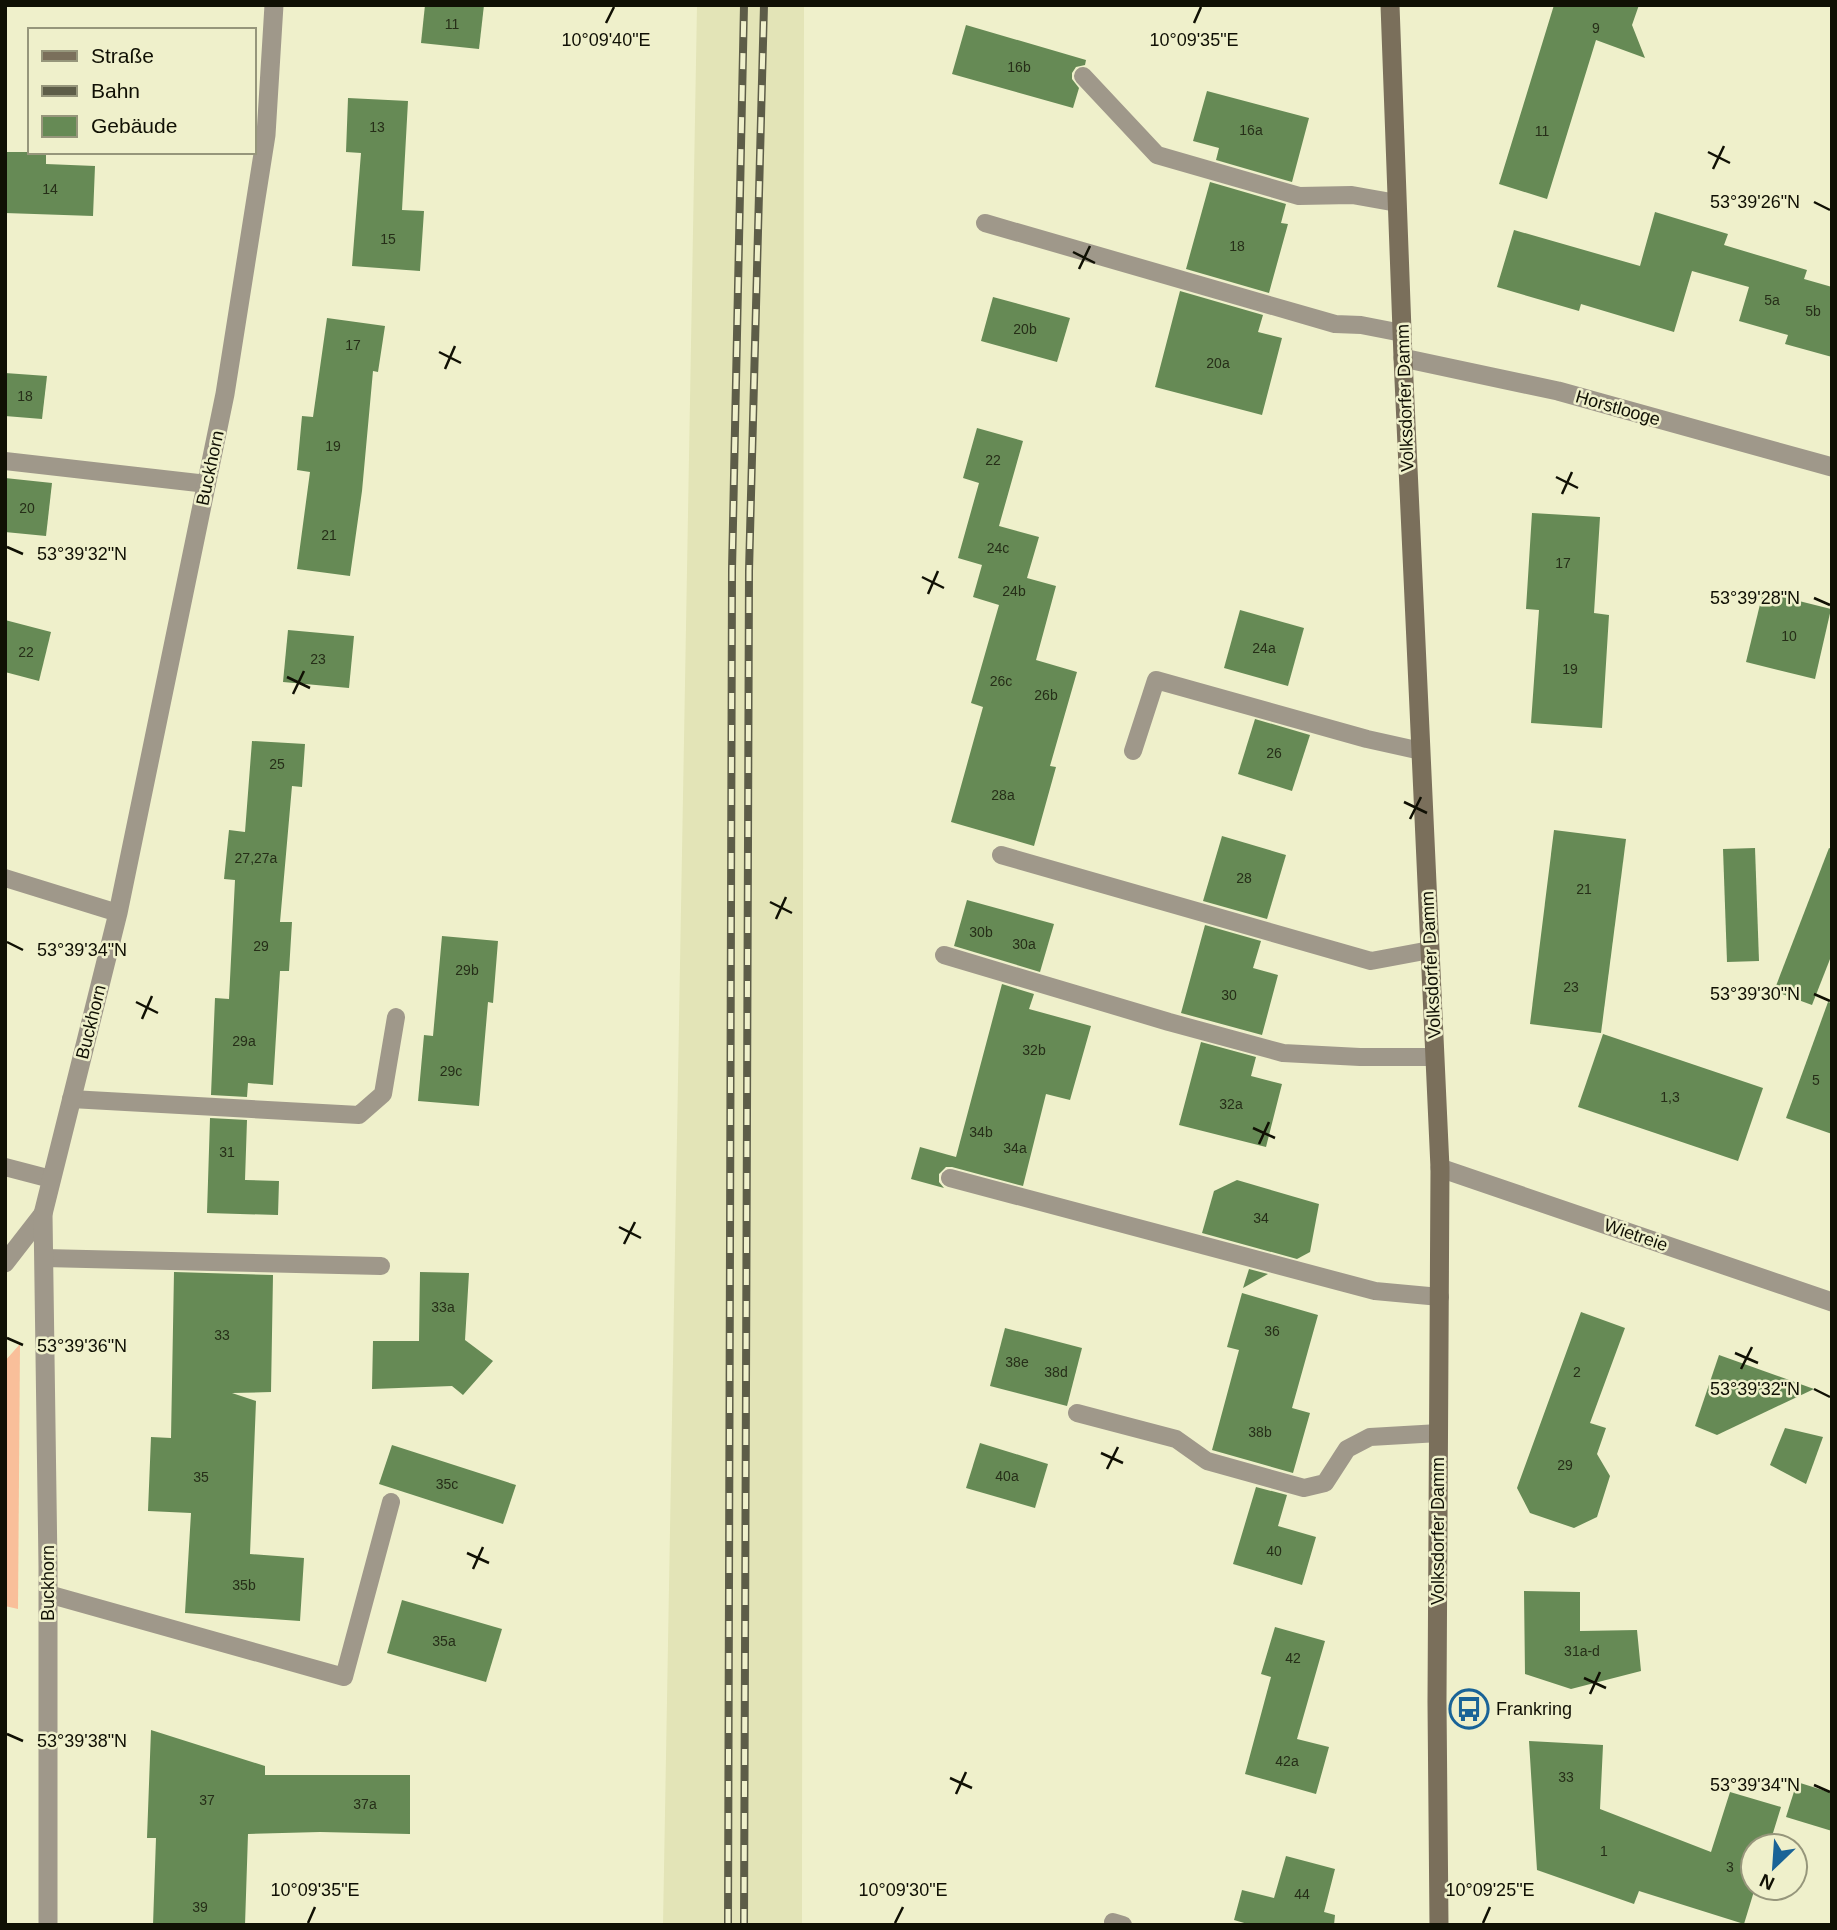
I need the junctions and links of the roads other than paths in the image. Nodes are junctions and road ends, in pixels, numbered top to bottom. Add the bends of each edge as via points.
1 (274, 5) edge
2 (1390, 5) edge
3 (1083, 76) dead end
4 (1397, 203) junction
5 (985, 223) dead end
6 (1402, 333) junction
7 (1402, 358) junction
8 (5, 461) edge
9 (1832, 467) edge
10 (206, 484) junction
11 (1133, 751) dead end
12 (1421, 751) junction
13 (1001, 855) dead end
14 (5, 878) edge
15 (118, 913) junction
16 (1430, 950) junction
17 (944, 955) dead end
18 (396, 1017) dead end
19 (1435, 1057) junction
20 (71, 1099) junction
21 (5, 1167) edge
22 (1440, 1168) junction
23 (950, 1178) dead end
24 (51, 1179) junction
25 (43, 1214) junction
26 (44, 1258) junction
27 (5, 1263) edge
28 (382, 1266) dead end
29 (1440, 1297) junction
30 (1832, 1302) edge
31 (1077, 1413) dead end
32 (1439, 1433) junction
33 (391, 1502) dead end
34 (48, 1594) junction
35 (48, 1925) edge
36 (1439, 1925) edge

1 - 10 street, Buckhorn via 266,135
2 - 4 main road, Volksdorfer Damm
3 - 4 lane via 1157,155 1298,196 1352,195
4 - 6 main road, Volksdorfer Damm
5 - 6 lane via 1335,324
6 - 7 main road, Volksdorfer Damm
7 - 9 street, Horstlooge via 1558,391
7 - 12 main road, Volksdorfer Damm
8 - 10 lane
10 - 15 street, Buckhorn
11 - 12 lane via 1156,680
12 - 16 main road, Volksdorfer Damm
13 - 16 lane via 1371,961
14 - 15 lane
15 - 20 street, Buckhorn
16 - 19 main road, Volksdorfer Damm
17 - 19 lane via 1283,1053
18 - 20 lane via 383,1094 359,1115
19 - 22 main road, Volksdorfer Damm
20 - 24 street, Buckhorn
21 - 24 lane
22 - 29 main road, Volksdorfer Damm
22 - 30 street, Wietreie
23 - 29 lane via 1375,1291
24 - 25 street, Buckhorn
25 - 26 street, Buckhorn
25 - 27 street
26 - 28 lane
26 - 34 street, Buckhorn
29 - 32 main road, Volksdorfer Damm
31 - 32 lane via 1176,1439 1207,1461 1304,1488 1325,1483 1347,1450 1370,1437
32 - 36 main road, Volksdorfer Damm
33 - 34 lane via 344,1677
34 - 35 street, Buckhorn

